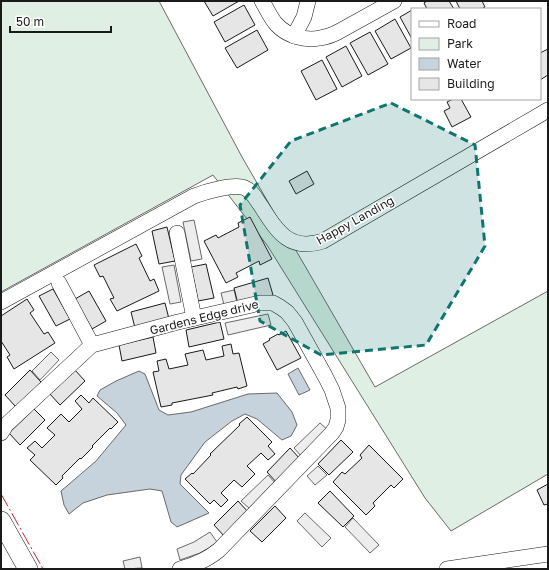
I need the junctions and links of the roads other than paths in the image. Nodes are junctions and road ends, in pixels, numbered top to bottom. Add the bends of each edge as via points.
1 (262, 1) edge
2 (308, 1) edge
3 (394, 1) edge
4 (294, 36) junction
5 (548, 110) edge
6 (177, 233) dead end
7 (58, 284) dead end
8 (1, 302) edge
9 (194, 318) junction
10 (92, 346) junction
11 (2, 425) edge
12 (1, 520) edge
13 (548, 554) edge
14 (28, 569) edge
15 (180, 569) edge
16 (447, 569) edge

1 - 4 street via 276,25
2 - 4 street via 304,17
3 - 4 street via 329,36 309,39
5 - 8 street, Happy Landing via 323,241 302,244 290,240 272,223 253,195 244,188 226,187 194,196
6 - 9 street
7 - 10 street
9 - 10 street, Gardens Edge drive
9 - 15 street, Gardens Edge drive via 260,302 273,303 284,309 300,330 325,376 339,415 332,433 219,550 206,560
10 - 11 street, Gardens Edge drive
12 - 14 main road
13 - 16 street

